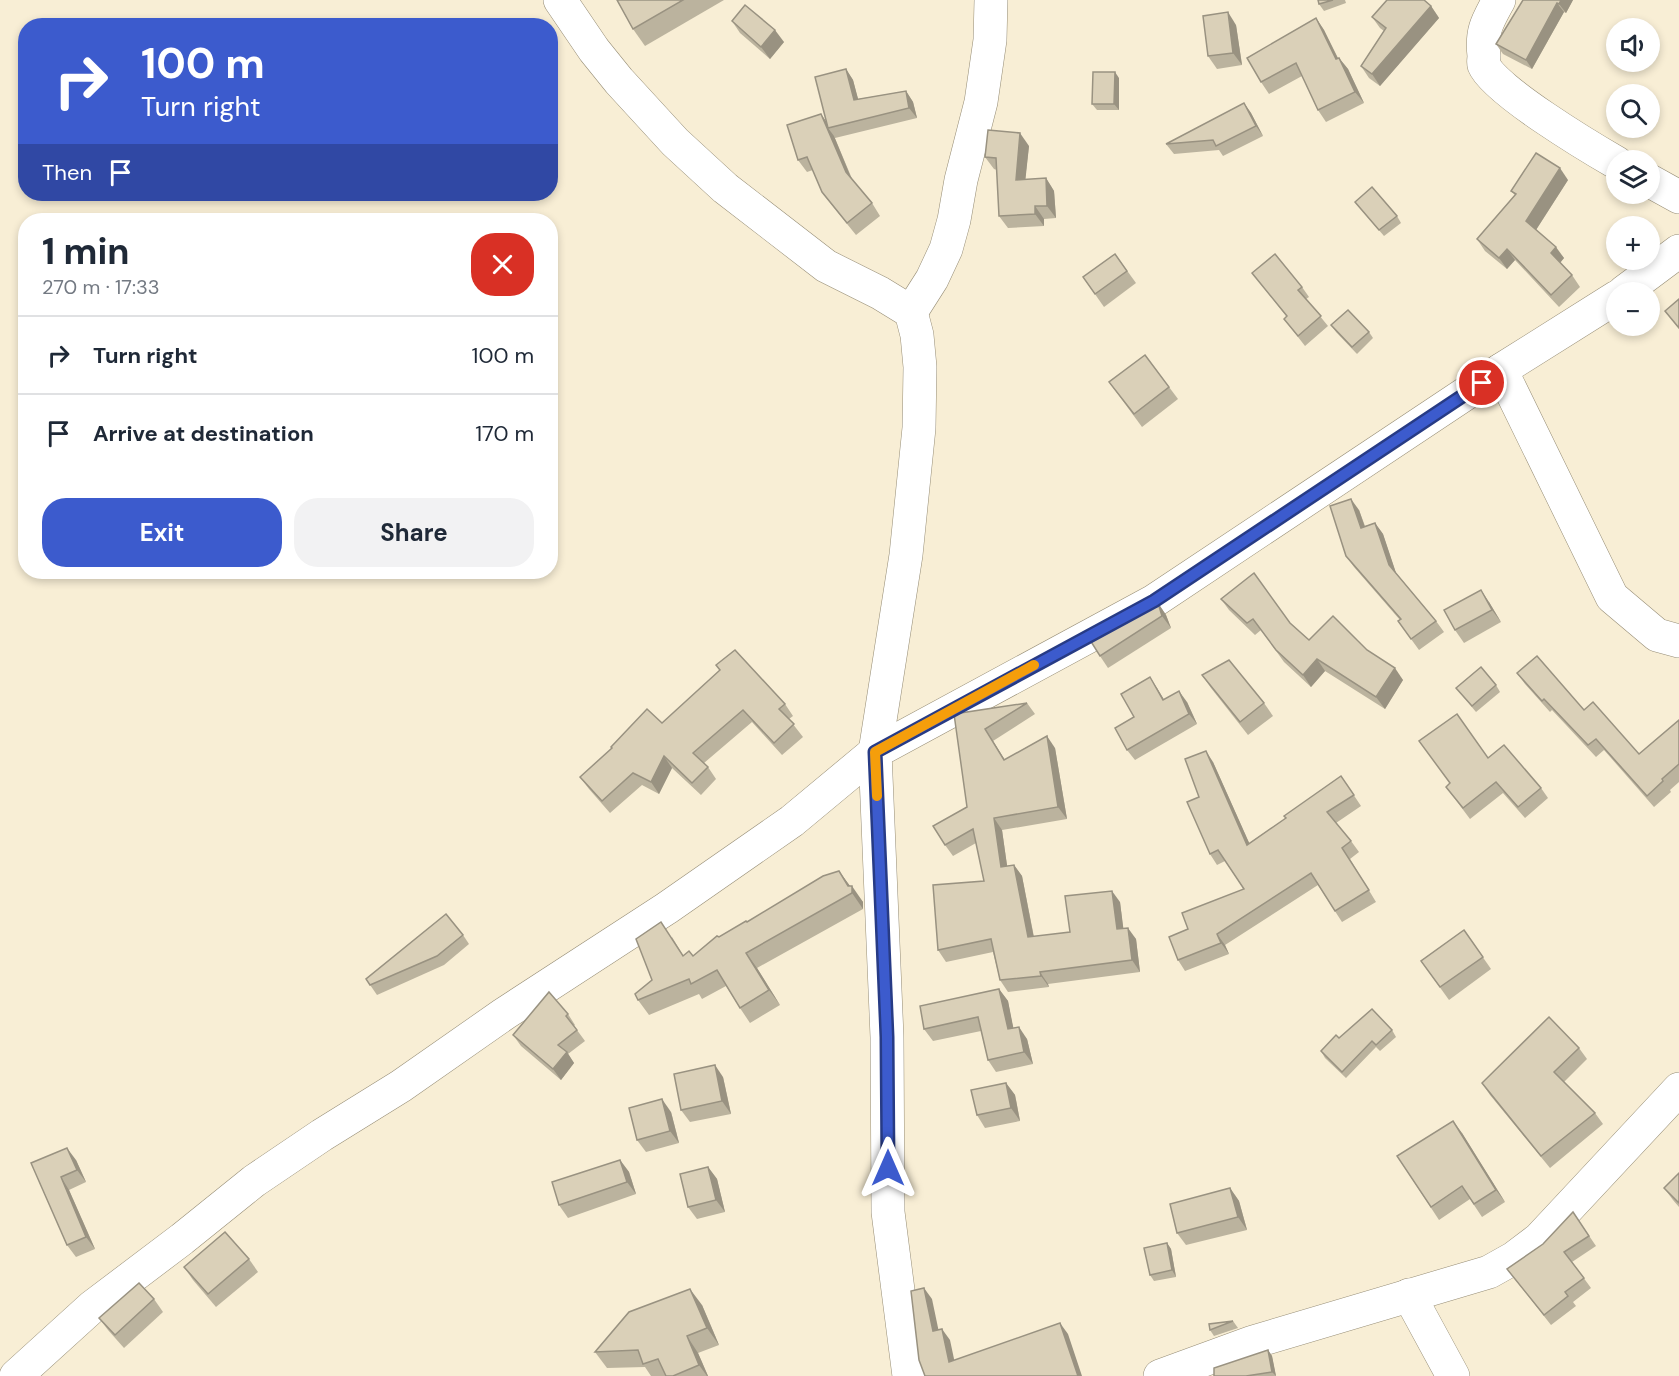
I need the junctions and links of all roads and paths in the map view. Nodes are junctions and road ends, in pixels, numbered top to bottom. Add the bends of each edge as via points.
1 (991, 0) edge
2 (1499, 0) edge
3 (567, 3) edge
4 (1606, 157) edge
5 (1660, 186) edge
6 (1679, 196) edge
7 (1679, 251) edge
8 (1637, 282) edge
9 (1606, 304) edge
10 (911, 312) junction
11 (1501, 370) junction
12 (1679, 641) edge
13 (875, 752) junction
14 (1679, 1089) edge
15 (1409, 1295) junction
16 (16, 1376) edge
17 (909, 1376) edge
18 (1160, 1376) edge
19 (1453, 1376) edge

1 - 10 street via 981,102 954,220 932,279
2 - 4 street via 1482,38 1484,65 1502,87
3 - 10 street via 619,81 675,142 725,188 826,266
5 - 6 street
7 - 8 street
9 - 11 street
10 - 13 street via 920,367 919,428 906,555
11 - 12 street via 1612,597 1657,635
11 - 13 street via 1154,601
13 - 16 street via 792,821 676,902 254,1181 92,1307
13 - 17 street via 887,1037 888,1212
14 - 15 street via 1539,1239 1489,1272
15 - 18 street via 1253,1342
15 - 19 street

